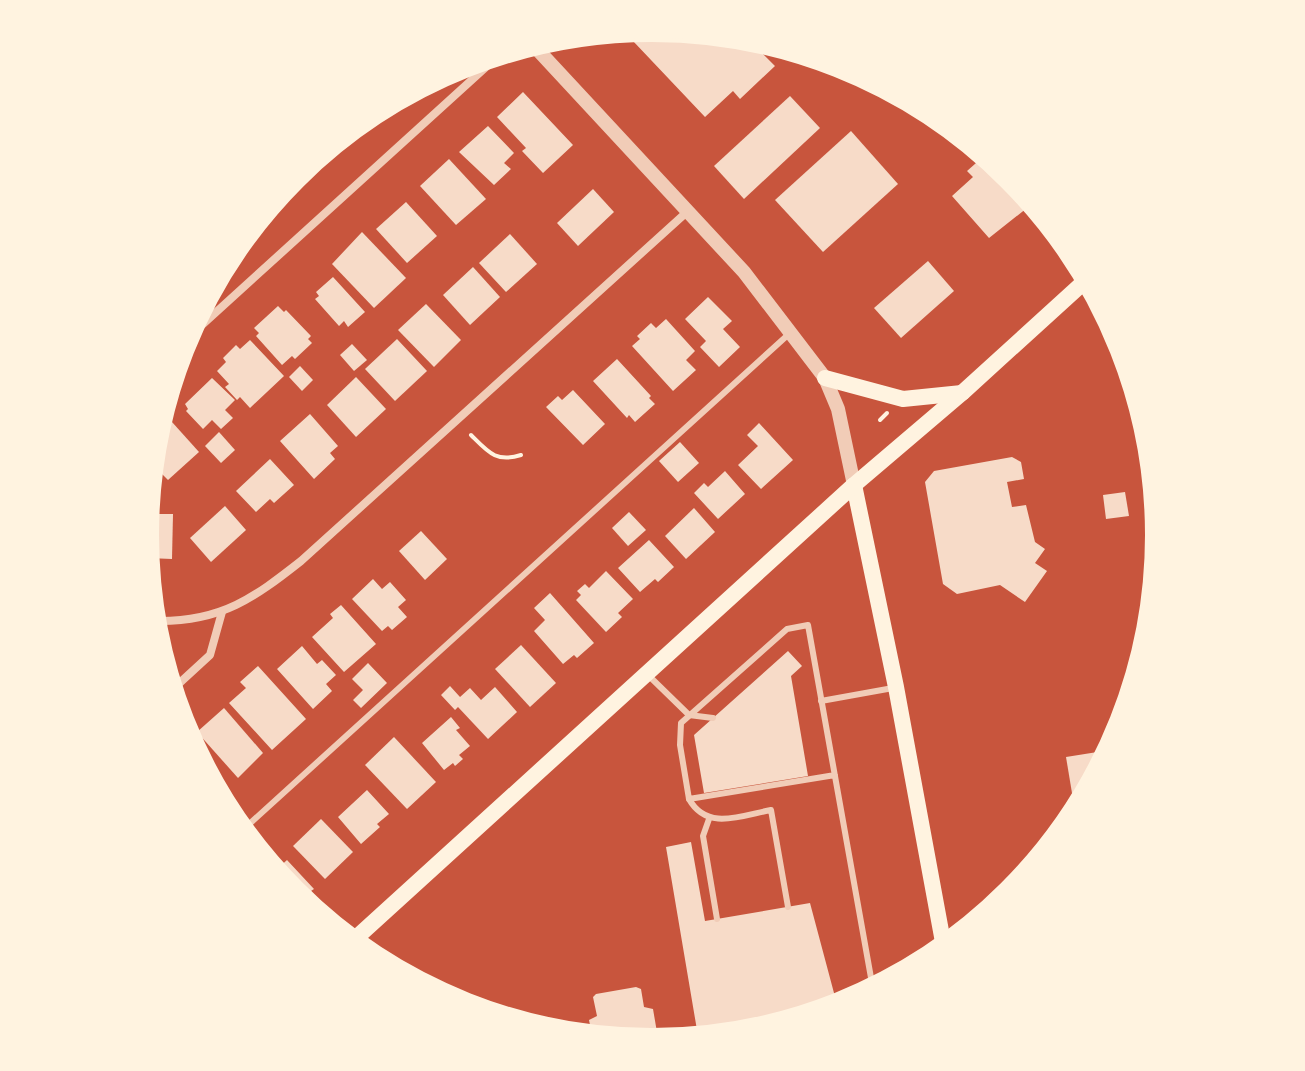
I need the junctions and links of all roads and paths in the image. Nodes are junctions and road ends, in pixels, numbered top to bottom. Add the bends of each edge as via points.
1 (541, 53) edge
2 (482, 70) edge
3 (688, 211) junction
4 (1080, 285) edge
5 (206, 322) edge
6 (790, 333) junction
7 (825, 378) junction
8 (962, 393) junction
9 (885, 415) dead end
10 (888, 424) dead end
11 (471, 435) dead end
12 (521, 455) dead end
13 (854, 485) junction
14 (222, 612) junction
15 (165, 621) edge
16 (647, 675) junction
17 (180, 683) edge
18 (896, 687) junction
19 (821, 701) junction
20 (689, 715) junction
21 (713, 718) dead end
22 (835, 775) junction
23 (689, 799) junction
24 (709, 819) junction
25 (250, 824) edge
26 (788, 907) dead end
27 (717, 919) dead end
28 (359, 935) edge
29 (942, 937) edge
30 (871, 980) edge

1 - 3 street
2 - 5 street
3 - 6 street
3 - 14 street via 301,561 256,596
4 - 8 main road
6 - 7 street
6 - 25 lane
7 - 8 main road via 903,399
7 - 13 street via 838,409
8 - 13 main road
9 - 10 path
11 - 12 path via 491,455
13 - 16 main road
13 - 18 main road
14 - 15 street
14 - 17 street via 210,655
16 - 20 lane
16 - 28 main road
18 - 19 lane
18 - 29 main road
19 - 20 lane via 808,625 787,629
19 - 22 lane
20 - 21 lane
20 - 23 lane via 681,723 680,745
22 - 23 lane
22 - 30 lane
23 - 24 lane
24 - 26 lane via 771,810
24 - 27 lane via 703,836

